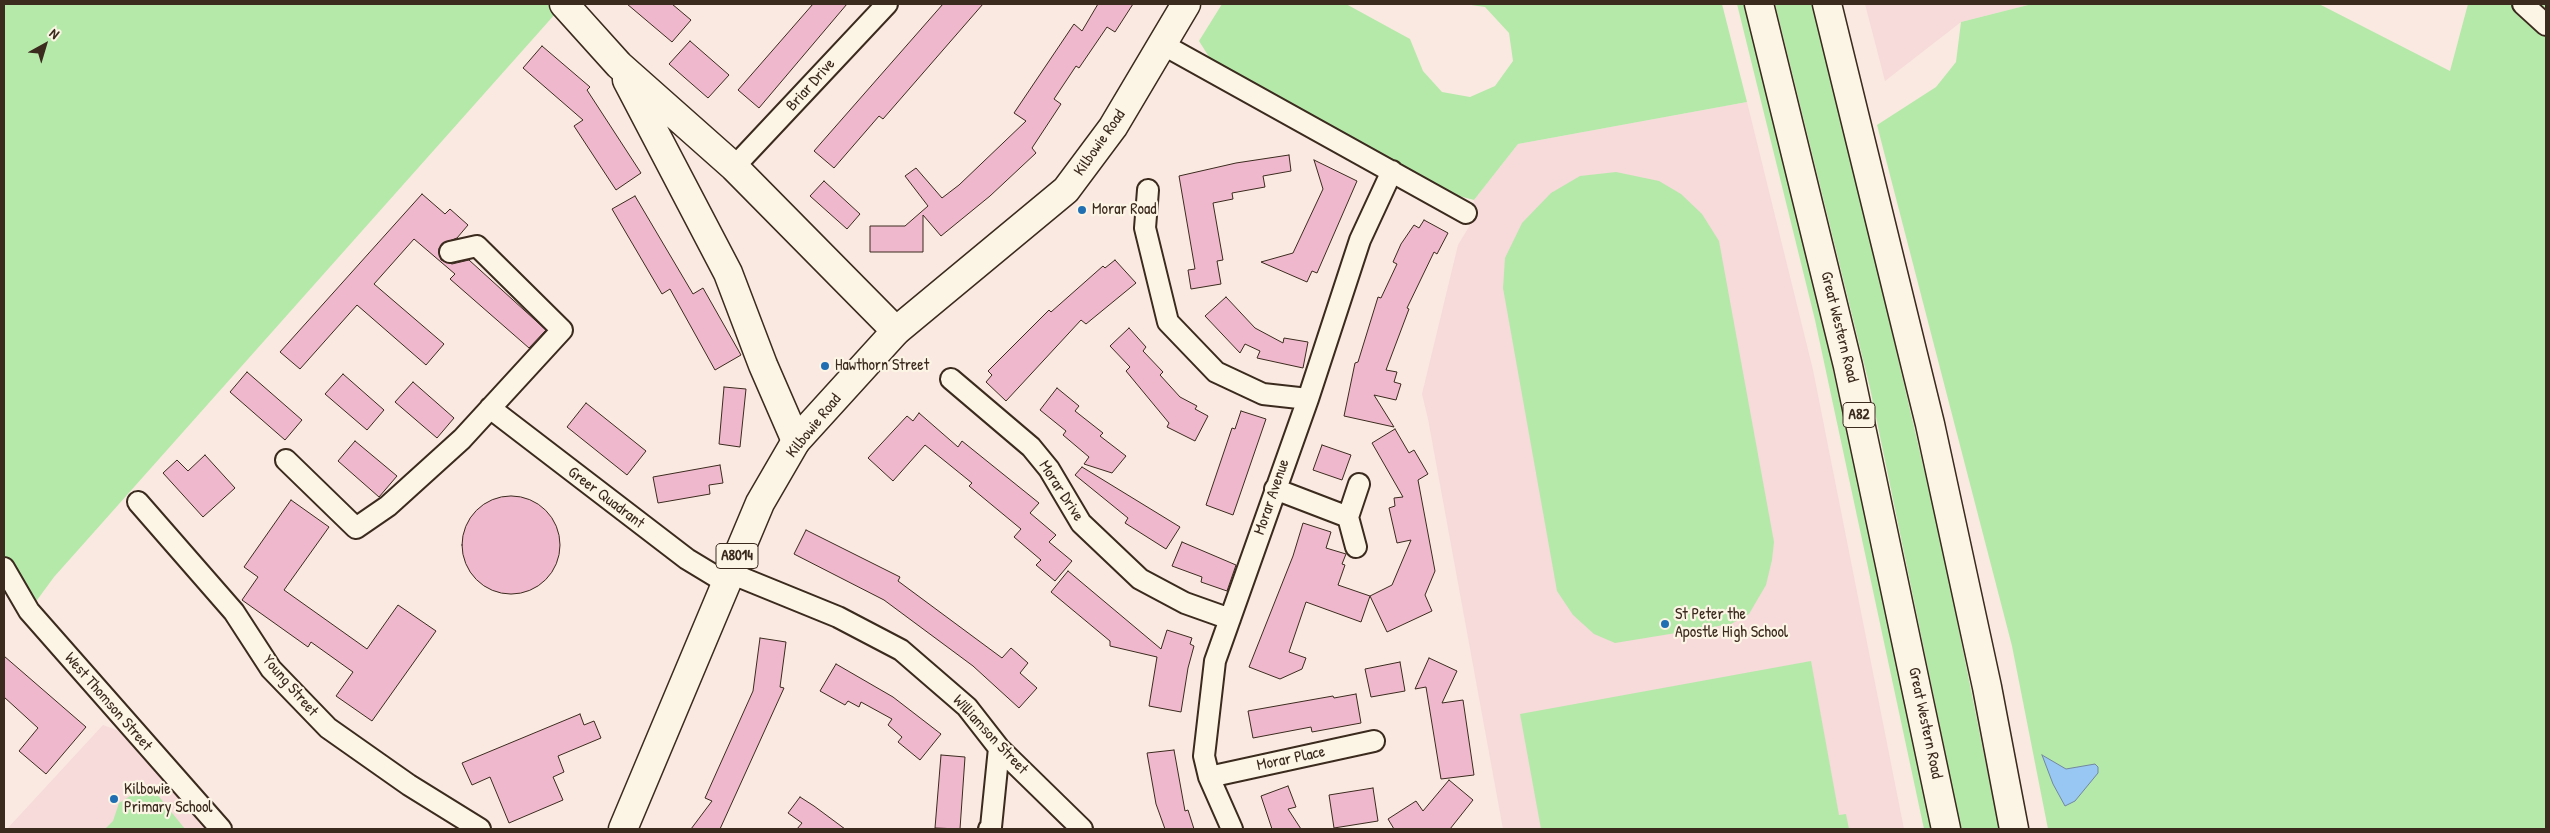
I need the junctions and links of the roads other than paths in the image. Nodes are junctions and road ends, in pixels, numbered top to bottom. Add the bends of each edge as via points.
1 (564, 4) edge
2 (887, 4) edge
3 (1186, 4) edge
4 (1759, 4) edge
5 (1827, 4) edge
6 (2524, 4) edge
7 (2546, 25) edge
8 (1162, 44) junction
9 (619, 65) junction
10 (734, 167) junction
11 (1392, 171) junction
12 (1148, 190) dead end
13 (1466, 214) dead end
14 (450, 252) dead end
15 (896, 331) junction
16 (950, 379) dead end
17 (1308, 399) junction
18 (490, 408) junction
19 (796, 441) junction
20 (286, 460) dead end
21 (1359, 484) dead end
22 (1275, 489) junction
23 (138, 502) dead end
24 (1348, 517) junction
25 (1356, 546) dead end
26 (4, 568) edge
27 (728, 578) junction
28 (1230, 619) junction
29 (1374, 742) dead end
30 (999, 748) junction
31 (1209, 777) junction
32 (221, 829) edge
33 (480, 829) edge
34 (623, 829) edge
35 (989, 829) edge
36 (1082, 829) edge
37 (1232, 829) edge
38 (1946, 829) edge
39 (2014, 829) edge

1 - 9 main road
2 - 10 street, Briar Drive
3 - 8 main road, Kilbowie Road / A8014
4 - 38 main road, Great Western Road / A82 via 1848,366
5 - 39 main road via 1930,424
6 - 7 street
8 - 11 street
8 - 15 main road, Kilbowie Road / A8014 via 1113,127 1066,190
9 - 10 main road
9 - 19 main road via 728,273
10 - 15 main road
11 - 13 street
11 - 17 street, Morar Avenue via 1360,240
12 - 17 street via 1145,228 1168,322 1216,372 1263,394
14 - 18 street via 477,246 562,330
15 - 19 main road, Kilbowie Road / A8014
16 - 28 street, Morar Drive via 1031,447 1050,470 1081,523 1140,579 1185,603
17 - 22 street, Morar Avenue
18 - 20 street via 462,439 388,506 356,528
18 - 27 street, Greer Quadrant via 687,559
19 - 27 main road, Kilbowie Road / A8014 via 760,504
21 - 24 street
22 - 24 street
22 - 28 street, Morar Avenue
23 - 33 street, Young Street via 234,612 271,669 328,728
24 - 25 street
26 - 32 street, West Thomson Street via 40,624
27 - 30 street, Williamson Street via 838,617 901,650 967,707
27 - 34 main road, Kilbowie Road / A8014
28 - 31 street, Morar Avenue via 1215,661 1204,756
29 - 31 street, Morar Place
30 - 35 street
30 - 36 street, Williamson Street
31 - 37 street, Morar Avenue

